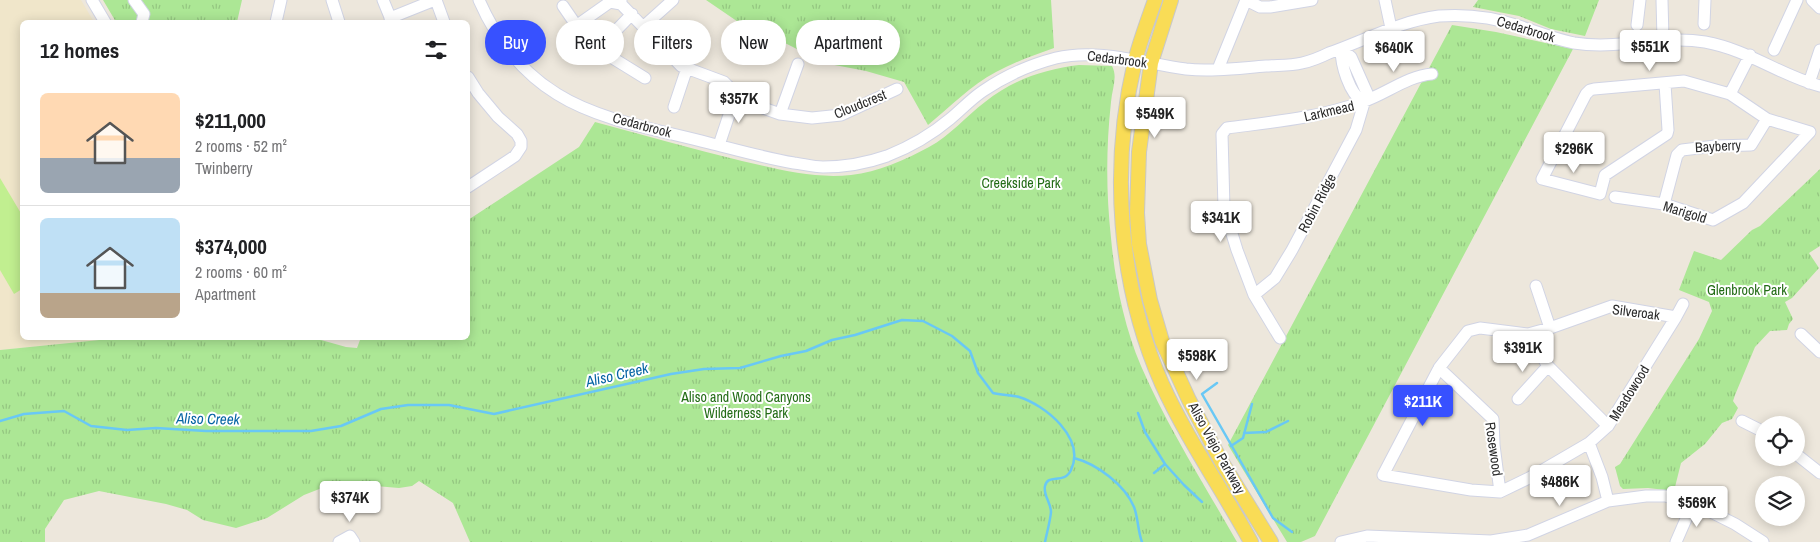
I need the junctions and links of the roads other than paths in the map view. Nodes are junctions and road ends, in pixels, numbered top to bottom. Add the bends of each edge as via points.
1 (92, 0) edge
2 (134, 0) edge
3 (281, 0) edge
4 (332, 0) edge
5 (383, 0) edge
6 (435, 0) edge
7 (479, 0) edge
8 (673, 0) edge
9 (1155, 0) edge
10 (1171, 0) edge
11 (1246, 0) edge
12 (1312, 0) edge
13 (1386, 0) edge
14 (1640, 0) edge
15 (1662, 0) edge
16 (1705, 0) edge
17 (1797, 0) edge
18 (1812, 0) edge
19 (621, 2) edge
20 (563, 6) dead end
21 (1820, 8) edge
22 (632, 14) junction
23 (105, 20) edge
24 (142, 20) edge
25 (276, 20) edge
26 (338, 20) edge
27 (391, 20) edge
28 (443, 20) edge
29 (572, 20) edge
30 (584, 20) edge
31 (638, 20) edge
32 (651, 20) edge
33 (624, 22) edge
34 (1704, 24) dead end
35 (1637, 25) dead end
36 (1391, 28) junction
37 (1663, 40) junction
38 (1341, 49) junction
39 (1774, 50) dead end
40 (1820, 50) edge
41 (1750, 55) junction
42 (1135, 61) junction
43 (1151, 63) junction
44 (624, 65) edge
45 (681, 65) edge
46 (798, 65) edge
47 (688, 68) junction
48 (1218, 69) junction
49 (1432, 74) dead end
50 (645, 78) dead end
51 (470, 80) edge
52 (1665, 84) junction
53 (1814, 84) edge
54 (897, 89) dead end
55 (736, 94) junction
56 (1730, 94) junction
57 (1363, 102) junction
58 (674, 108) dead end
59 (780, 114) junction
60 (1767, 118) junction
61 (719, 145) junction
62 (470, 187) edge
63 (1615, 197) dead end
64 (1664, 204) junction
65 (1536, 286) dead end
66 (1254, 295) junction
67 (1683, 304) dead end
68 (1676, 318) junction
69 (1550, 328) junction
70 (1528, 334) junction
71 (1801, 334) dead end
72 (1280, 338) dead end
73 (1820, 352) edge
74 (1548, 366) junction
75 (1439, 368) junction
76 (1518, 399) dead end
77 (1742, 421) dead end
78 (1608, 426) junction
79 (1755, 428) edge
80 (1589, 443) junction
81 (1805, 461) edge
82 (1820, 473) edge
83 (1500, 492) junction
84 (1608, 501) junction
85 (1693, 503) junction
86 (339, 542) edge
87 (354, 542) edge
88 (1251, 542) edge
89 (1271, 542) edge
90 (1341, 542) edge
91 (1676, 542) edge
92 (1763, 542) edge

1 - 23 street
2 - 24 street via 144,14
3 - 25 street
4 - 26 street
5 - 27 street
6 - 27 street
6 - 28 street
7 - 61 street, Cedarbrook via 490,25 508,51 531,75 558,95 619,120
8 - 32 street
9 - 42 main road, Aliso Viejo Parkway
10 - 43 main road, Aliso Viejo Parkway
11 - 12 street via 1260,7
11 - 48 street
13 - 36 street
14 - 35 street
15 - 37 street
16 - 34 street
17 - 39 street
18 - 21 street
19 - 22 street, Cloudcrest
19 - 30 street via 610,2
20 - 29 street
22 - 31 street, Cloudcrest
22 - 33 street
36 - 37 street, Cedarbrook via 1441,16 1466,16 1493,19 1558,39 1592,45
36 - 38 street, Cedarbrook
37 - 41 street, Cedarbrook via 1706,42
38 - 48 street, Cedarbrook via 1302,63
38 - 57 street via 1341,63 1357,86 1356,98
40 - 53 street
41 - 53 street, Cedarbrook
41 - 56 street
42 - 43 street, Cedarbrook
42 - 61 street, Cedarbrook via 1081,55 1029,66 981,92 927,136 886,156 849,165 811,166 768,159
42 - 88 main road, Aliso Viejo Parkway via 1126,111 1121,197 1128,272 1137,311 1162,384
43 - 48 street, Cedarbrook
43 - 89 main road, Aliso Viejo Parkway via 1139,152 1137,213 1150,300 1162,341 1189,400
44 - 50 street
45 - 47 street, Cloudcrest
46 - 59 street
47 - 55 street, Cloudcrest via 724,82
47 - 58 street
49 - 57 street, Larkmead via 1419,75
51 - 62 street via 478,94 521,140 515,156
52 - 52 street via 1667,134 1605,175 1600,194 1542,179 1590,90
52 - 56 street via 1684,81
54 - 59 street, Cloudcrest via 841,115 812,118
55 - 59 street, Cloudcrest via 743,101
55 - 61 street
56 - 60 street
57 - 66 street, Robin Ridge via 1356,130 1292,250 1275,278
57 - 66 street, Larkmead via 1317,115 1227,128 1222,134 1224,208
60 - 64 street, Bayberry via 1751,145 1682,150 1677,155
60 - 64 street, Marigold via 1810,132 1743,203 1714,220
63 - 64 street, Marigold
65 - 69 street
66 - 72 street
67 - 68 street, Meadowood
68 - 69 street, Silveroak via 1612,306
68 - 78 street, Meadowood
69 - 70 street, Silveroak
70 - 74 street
70 - 75 street, Silveroak via 1473,329
71 - 73 street
74 - 76 street
74 - 78 street
75 - 83 street, Rosewood via 1493,419
75 - 83 street, Meadowood via 1383,475
77 - 79 street
78 - 80 street, Meadowood
80 - 83 street, Meadowood
80 - 84 street
81 - 82 street
84 - 85 street via 1664,496
84 - 90 street via 1528,535 1491,541 1367,536
85 - 91 street
85 - 92 street
86 - 87 street via 350,536

